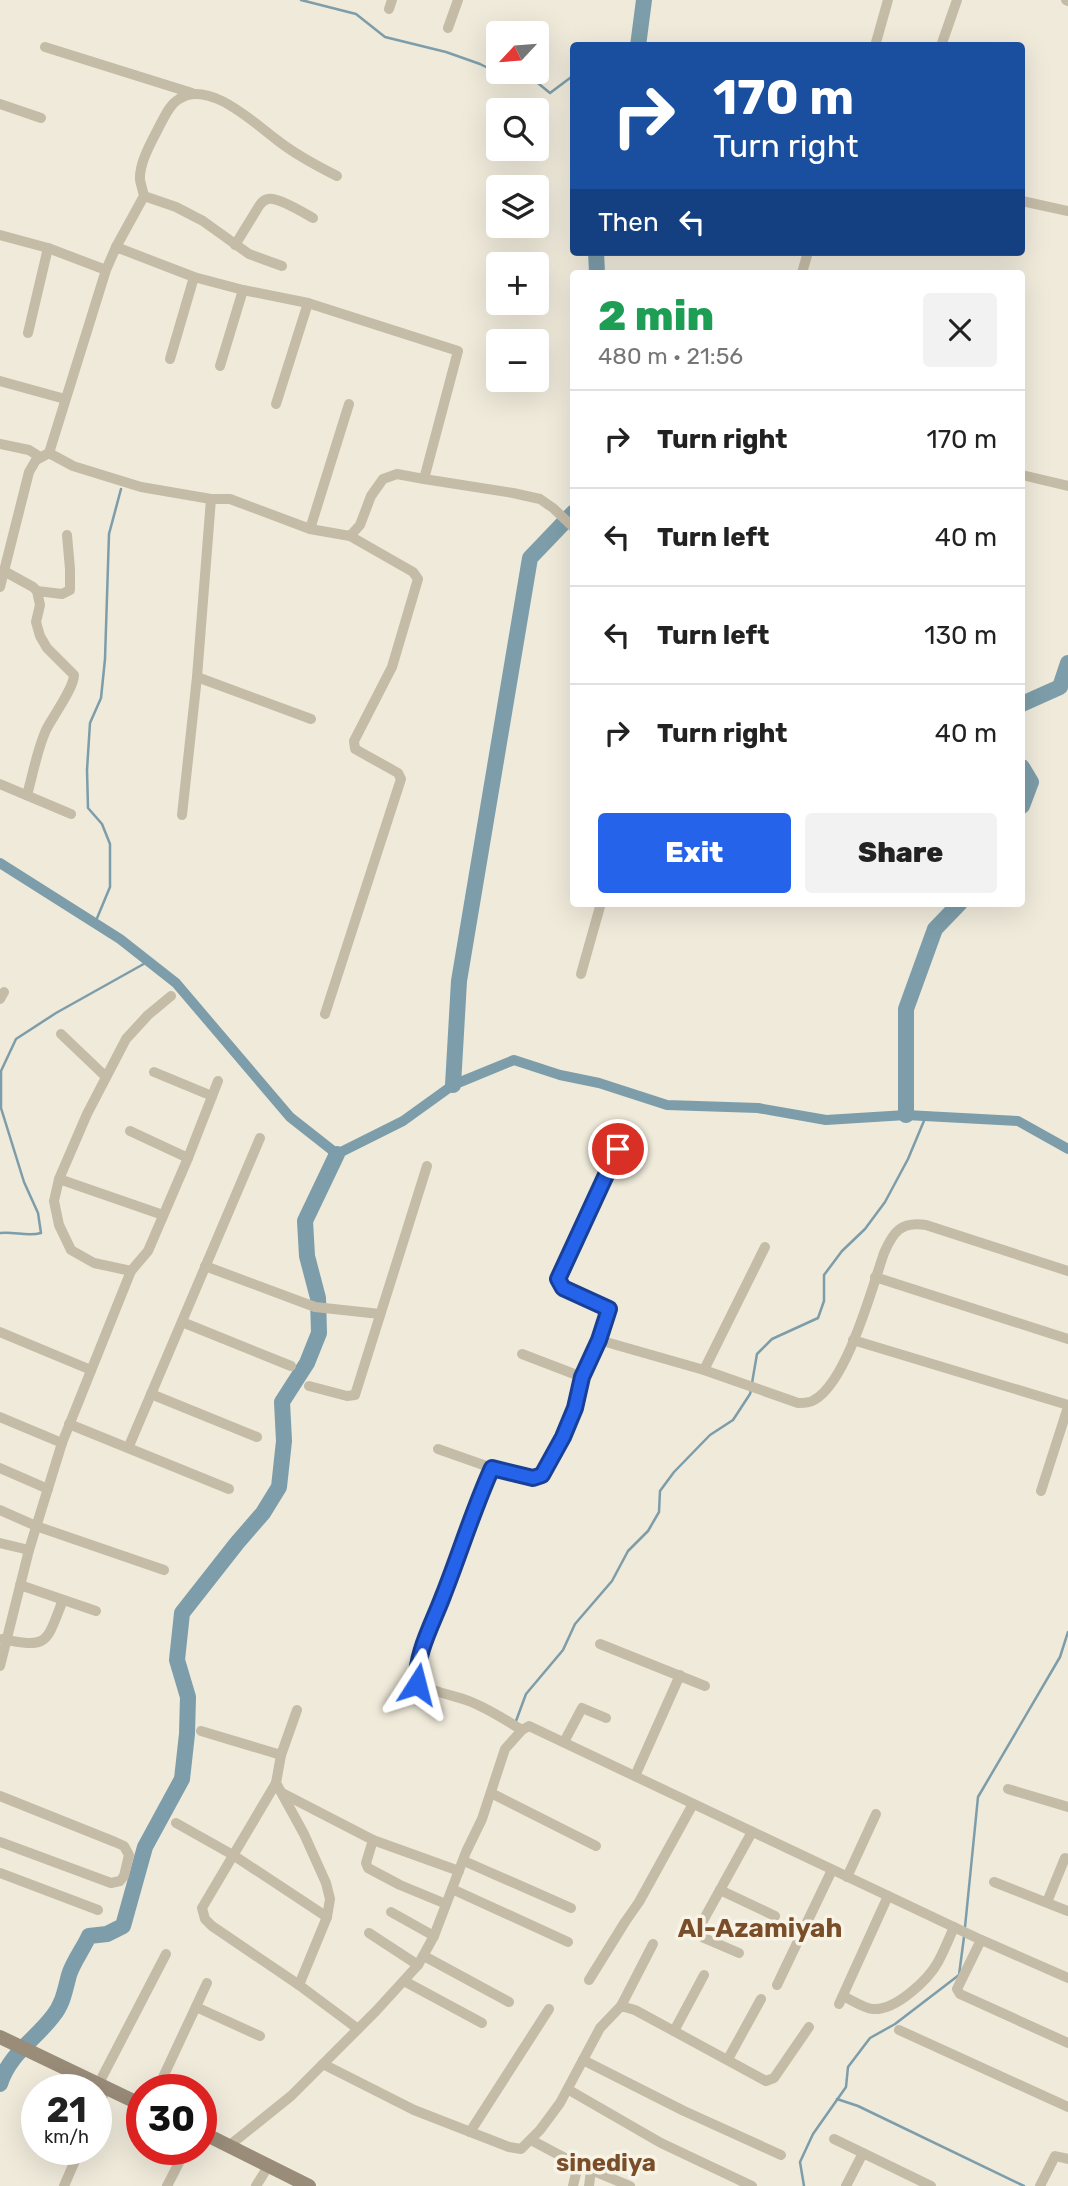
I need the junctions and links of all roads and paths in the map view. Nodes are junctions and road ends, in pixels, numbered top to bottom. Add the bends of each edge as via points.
1 (458, 0) edge
2 (888, 0) edge
3 (957, 0) edge
4 (448, 28) dead end
5 (876, 42) edge
6 (943, 42) edge
7 (45, 47) dead end
8 (192, 93) junction
9 (0, 104) edge
10 (41, 118) dead end
11 (337, 176) dead end
12 (145, 196) junction
13 (1025, 202) edge
14 (1068, 212) edge
15 (313, 218) dead end
16 (0, 235) edge
17 (234, 245) junction
18 (116, 247) junction
19 (48, 248) junction
20 (282, 266) dead end
21 (106, 270) junction
22 (194, 277) junction
23 (243, 290) junction
24 (308, 303) junction
25 (28, 333) dead end
26 (170, 359) dead end
27 (220, 366) dead end
28 (0, 381) edge
29 (65, 399) junction
30 (276, 404) dead end
31 (349, 404) dead end
32 (0, 444) edge
33 (45, 455) junction
34 (1025, 476) edge
35 (424, 478) junction
36 (1068, 486) edge
37 (211, 499) junction
38 (570, 524) edge
39 (310, 529) junction
40 (67, 535) dead end
41 (350, 536) junction
42 (4, 571) junction
43 (0, 587) edge
44 (37, 591) junction
45 (197, 677) junction
46 (311, 719) dead end
47 (0, 784) edge
48 (27, 795) junction
49 (71, 814) dead end
50 (182, 815) dead end
51 (600, 907) edge
52 (581, 974) dead end
53 (172, 996) dead end
54 (325, 1014) dead end
55 (61, 1034) dead end
56 (154, 1072) dead end
57 (105, 1076) junction
58 (218, 1081) dead end
59 (212, 1096) junction
60 (625, 1128) dead end
61 (130, 1131) dead end
62 (260, 1138) dead end
63 (188, 1158) junction
64 (427, 1166) dead end
65 (59, 1179) junction
66 (163, 1215) junction
67 (765, 1247) dead end
68 (205, 1266) junction
69 (131, 1271) junction
70 (1068, 1271) edge
71 (876, 1277) junction
72 (380, 1314) junction
73 (182, 1322) junction
74 (0, 1332) edge
75 (1068, 1339) edge
76 (599, 1340) junction
77 (853, 1340) junction
78 (522, 1354) dead end
79 (291, 1366) dead end
80 (91, 1370) junction
81 (704, 1370) junction
82 (582, 1377) junction
83 (309, 1386) dead end
84 (151, 1394) junction
85 (1068, 1406) edge
86 (0, 1417) edge
87 (69, 1424) junction
88 (257, 1437) dead end
89 (62, 1443) junction
90 (129, 1446) junction
91 (438, 1449) dead end
92 (0, 1468) edge
93 (492, 1468) junction
94 (48, 1489) junction
95 (229, 1489) dead end
96 (1041, 1491) dead end
97 (0, 1510) edge
98 (36, 1526) junction
99 (0, 1542) edge
100 (29, 1550) junction
101 (164, 1570) dead end
102 (20, 1585) junction
103 (63, 1600) junction
104 (96, 1611) dead end
105 (3, 1639) edge
106 (600, 1644) dead end
107 (0, 1666) edge
108 (680, 1675) junction
109 (705, 1686) dead end
110 (297, 1710) dead end
111 (606, 1718) dead end
112 (522, 1730) junction
113 (201, 1731) dead end
114 (564, 1742) junction
115 (281, 1755) junction
116 (635, 1776) junction
117 (278, 1787) junction
118 (1008, 1788) dead end
119 (491, 1793) junction
120 (0, 1796) edge
121 (693, 1804) junction
122 (1068, 1807) edge
123 (876, 1814) dead end
124 (176, 1823) dead end
125 (752, 1832) junction
126 (373, 1840) junction
127 (0, 1842) edge
128 (596, 1846) dead end
129 (233, 1854) junction
130 (1065, 1858) dead end
131 (462, 1866) junction
132 (832, 1870) junction
133 (0, 1873) edge
134 (848, 1877) junction
135 (995, 1882) dead end
136 (452, 1889) junction
137 (720, 1889) junction
138 (888, 1896) junction
139 (1047, 1902) junction
140 (446, 1904) junction
141 (571, 1908) dead end
142 (98, 1910) dead end
143 (1068, 1911) edge
144 (391, 1912) dead end
145 (775, 1916) dead end
146 (327, 1917) junction
147 (955, 1927) junction
148 (369, 1933) dead end
149 (434, 1936) junction
150 (979, 1939) junction
151 (568, 1942) dead end
152 (653, 1944) dead end
153 (739, 1953) dead end
154 (166, 1954) dead end
155 (421, 1961) junction
156 (704, 1975) dead end
157 (1068, 1978) edge
158 (589, 1980) dead end
159 (404, 1981) junction
160 (206, 1983) dead end
161 (299, 1985) junction
162 (777, 1985) dead end
163 (761, 1999) dead end
164 (509, 2002) dead end
165 (621, 2006) junction
166 (196, 2007) junction
167 (549, 2009) dead end
168 (482, 2022) dead end
169 (808, 2027) dead end
170 (358, 2029) junction
171 (899, 2030) dead end
172 (674, 2031) junction
173 (260, 2036) dead end
174 (4, 2039) edge
175 (1068, 2043) edge
176 (728, 2059) junction
177 (583, 2060) junction
178 (323, 2063) junction
179 (75, 2074) edge
180 (108, 2074) edge
181 (165, 2074) edge
182 (569, 2090) junction
183 (1068, 2107) edge
184 (470, 2132) junction
185 (217, 2139) edge
186 (834, 2139) dead end
187 (531, 2140) junction
188 (230, 2145) junction
189 (863, 2153) junction
190 (781, 2155) dead end
191 (1068, 2159) edge
192 (73, 2165) edge
193 (178, 2165) edge
194 (269, 2165) junction
195 (579, 2165) junction
196 (591, 2170) junction
197 (724, 2173) junction
198 (64, 2186) edge
199 (167, 2186) edge
200 (256, 2186) edge
201 (309, 2186) edge
202 (573, 2186) edge
203 (589, 2186) edge
204 (631, 2186) edge
205 (719, 2186) edge
206 (752, 2186) edge
207 (846, 2186) edge
208 (930, 2186) edge
209 (1040, 2186) edge

1 - 4 street
2 - 5 street
3 - 6 street
7 - 8 street
8 - 11 street via 211,96 243,113 303,159
8 - 12 street via 171,106 145,156 140,179
9 - 10 street
12 - 17 street via 176,207
12 - 18 street
13 - 14 street
15 - 17 street via 269,198
16 - 19 street
17 - 20 street
18 - 21 street
18 - 22 street
19 - 21 street
19 - 25 street
21 - 29 street
22 - 23 street
22 - 26 street
23 - 24 street
23 - 27 street
24 - 30 street
24 - 35 street via 458,351
28 - 29 street
29 - 33 street
31 - 39 street
32 - 33 street
33 - 37 street via 141,487
33 - 42 street via 29,472
34 - 36 street
35 - 38 street via 540,499
35 - 41 street via 397,474 383,479
37 - 39 street via 230,499
37 - 45 street
39 - 41 street
40 - 44 street via 70,590 62,594
41 - 54 street via 418,579 392,667 354,741 355,749 401,779
42 - 43 street
42 - 44 street
44 - 48 street via 40,636 70,669 74,684 44,733
45 - 46 street
45 - 50 street
47 - 48 street
48 - 49 street
51 - 52 street
53 - 57 street via 126,1039
55 - 57 street
56 - 59 street
57 - 65 street
58 - 59 street
59 - 63 street
60 - 76 street via 558,1279 563,1288 609,1309
61 - 63 street
62 - 68 street
63 - 66 street
64 - 72 street
65 - 66 street
65 - 69 street via 54,1201 71,1250 94,1263
66 - 69 street via 148,1251
67 - 81 street
68 - 72 street via 315,1307
68 - 73 street
69 - 80 street
70 - 71 street via 916,1224 903,1226 891,1236
71 - 75 street
71 - 77 street
72 - 83 street via 355,1395
73 - 79 street
73 - 84 street
74 - 80 street
76 - 81 street
76 - 82 street
77 - 81 street via 827,1389 814,1400 798,1404
77 - 85 street
78 - 82 street
80 - 87 street
82 - 93 street via 575,1408 542,1475 533,1478
84 - 88 street
84 - 90 street
85 - 96 street
86 - 89 street
87 - 89 street
87 - 90 street
89 - 94 street
90 - 95 street
91 - 93 street
92 - 94 street
93 - 112 street via 427,1636 416,1671 417,1684 498,1714
94 - 98 street
97 - 98 street
98 - 100 street
98 - 101 street
99 - 100 street
100 - 102 street
102 - 103 street
102 - 105 street
103 - 104 street
103 - 105 street via 42,1641
105 - 107 street
106 - 108 street
108 - 109 street
108 - 116 street
110 - 115 street
111 - 114 street via 582,1709
112 - 114 street via 529,1726
112 - 119 street via 505,1749
113 - 115 street
114 - 116 street
115 - 117 street
116 - 121 street
117 - 126 street
117 - 129 street
117 - 146 street via 326,1883 330,1899
118 - 122 street
119 - 128 street
119 - 131 street
120 - 127 street via 124,1846 129,1855 124,1876 111,1882
121 - 125 street
121 - 158 street
123 - 134 street
124 - 129 street
125 - 132 street
125 - 137 street
126 - 131 street
126 - 140 street via 368,1868
129 - 146 street
129 - 161 street via 202,1908 205,1919
130 - 139 street
131 - 136 street
131 - 141 street
132 - 134 street
132 - 162 street
133 - 142 street
134 - 138 street
135 - 139 street
136 - 140 street
136 - 151 street
137 - 145 street
137 - 153 street via 699,1928 704,1938
138 - 147 street
138 - 147 street via 841,2000 871,2009 901,1999 932,1970
139 - 143 street
140 - 149 street
144 - 149 street
146 - 161 street
147 - 150 street
148 - 155 street
149 - 155 street
150 - 157 street
150 - 175 street via 957,1989 960,1994
152 - 165 street
154 - 180 street
155 - 159 street
155 - 164 street
156 - 172 street
159 - 168 street
159 - 170 street
160 - 166 street
161 - 170 street
163 - 176 street
165 - 172 street
165 - 177 street via 600,2028
166 - 173 street
166 - 181 street
167 - 184 street
169 - 176 street via 771,2081
170 - 178 street
171 - 183 street
172 - 176 street
174 - 179 main road
177 - 182 street
177 - 190 street
178 - 184 street via 414,2110
178 - 188 street via 291,2096
182 - 187 street
182 - 197 street
184 - 187 street via 516,2149
185 - 188 main road
186 - 189 street
187 - 195 street
188 - 194 main road
189 - 207 street
189 - 208 street
191 - 209 street via 1055,2156
192 - 198 street
193 - 199 street
194 - 200 street
194 - 201 main road
195 - 196 street
195 - 202 street
196 - 203 street
196 - 204 street
197 - 205 street
197 - 206 street

